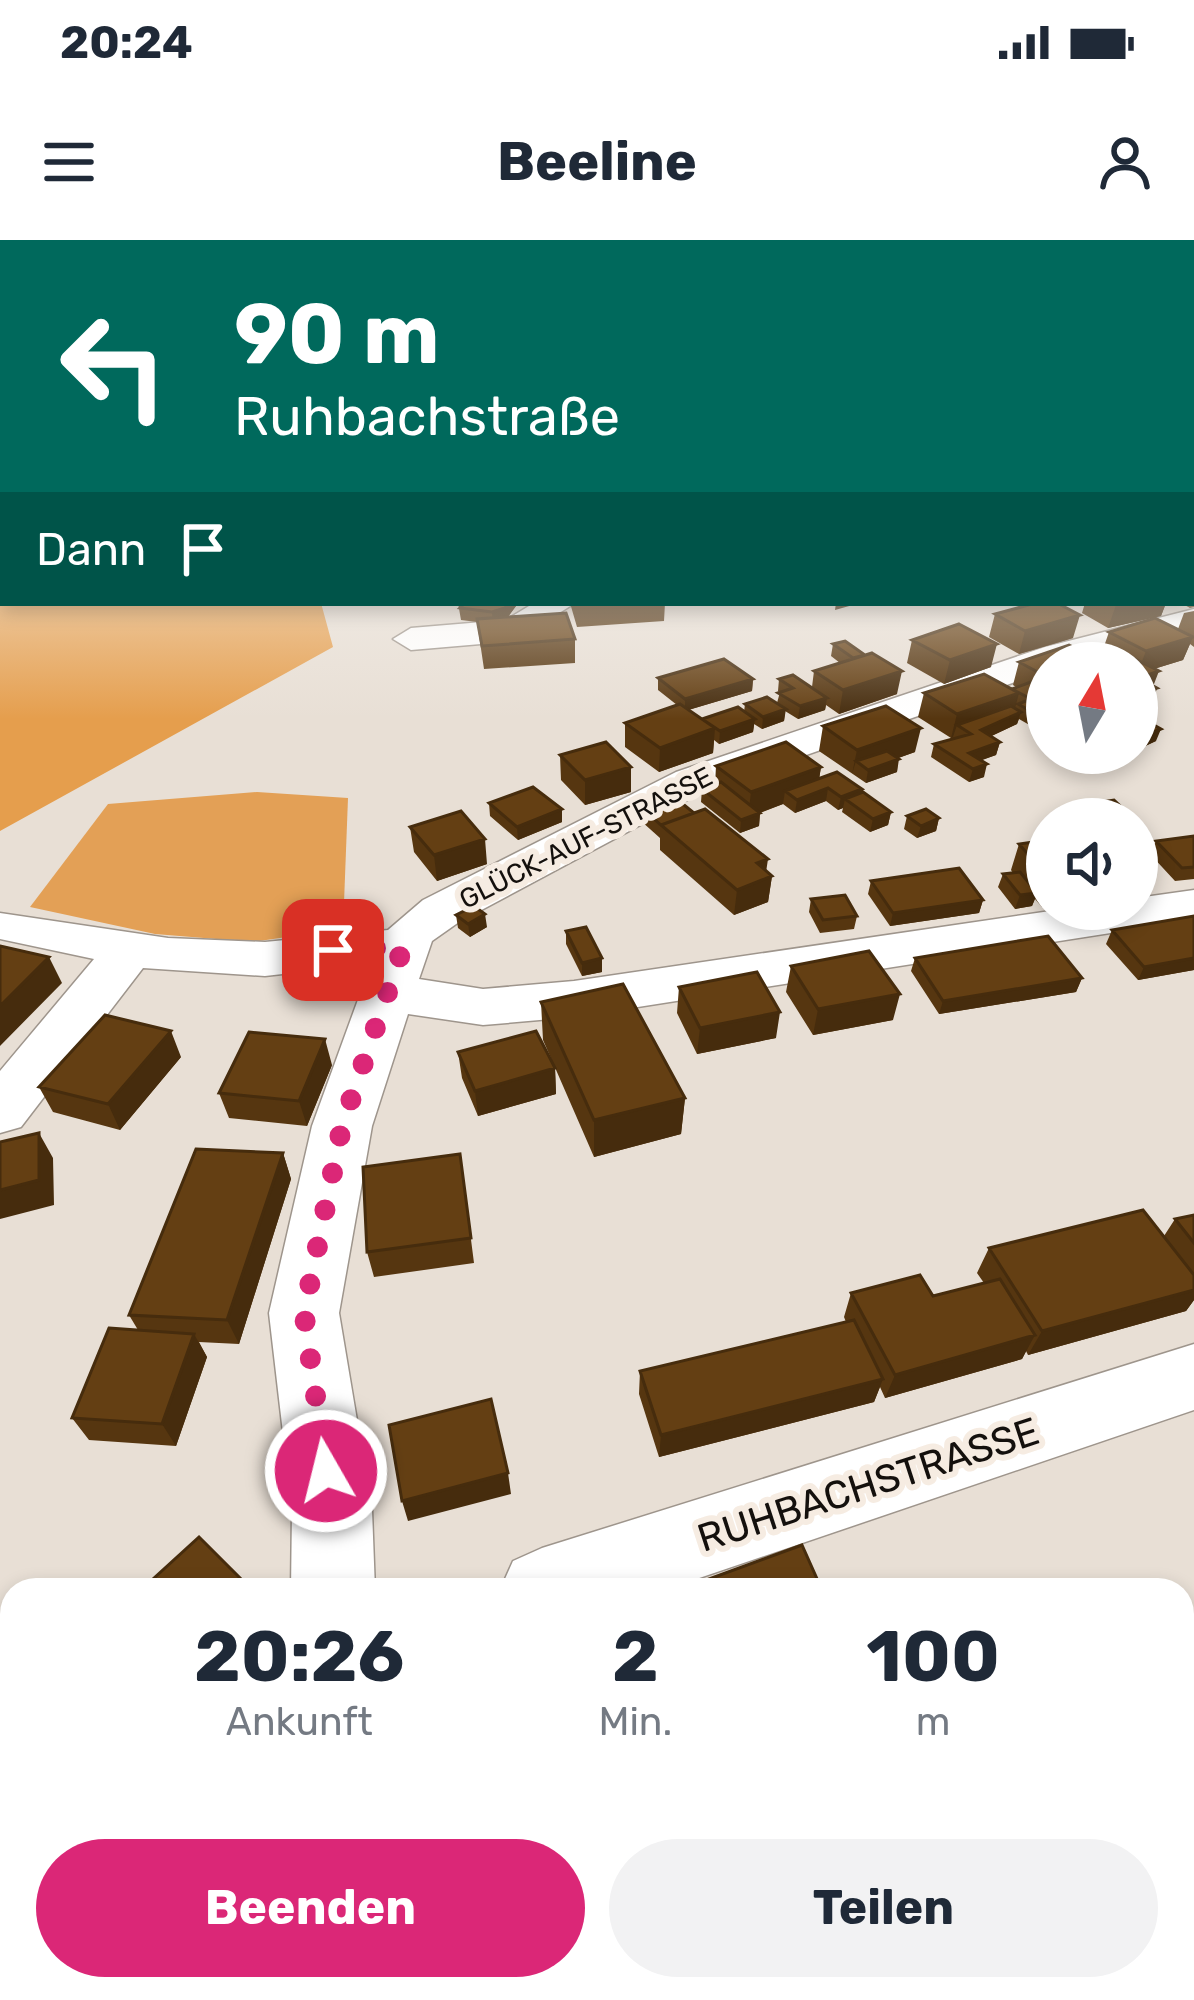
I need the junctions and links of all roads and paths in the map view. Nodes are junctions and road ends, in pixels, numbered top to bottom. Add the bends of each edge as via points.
1 (554, 606) edge
2 (1194, 620) edge
3 (411, 639) dead end
4 (1194, 904) edge
5 (10, 926) dead end
6 (130, 950) junction
7 (397, 970) junction
8 (0, 1111) edge
9 (1194, 1377) edge
10 (333, 1578) edge
11 (579, 1578) edge

1 - 3 street via 514,630
2 - 7 street, GLÜCK-AUF-STRASSE via 1058,655 691,781 441,911 413,931
4 - 7 street via 483,1007
5 - 6 street
6 - 7 street via 269,959 365,945
6 - 8 street
7 - 10 street via 342,1126 304,1313 332,1510
9 - 11 street, RUHBACHSTRASSE

